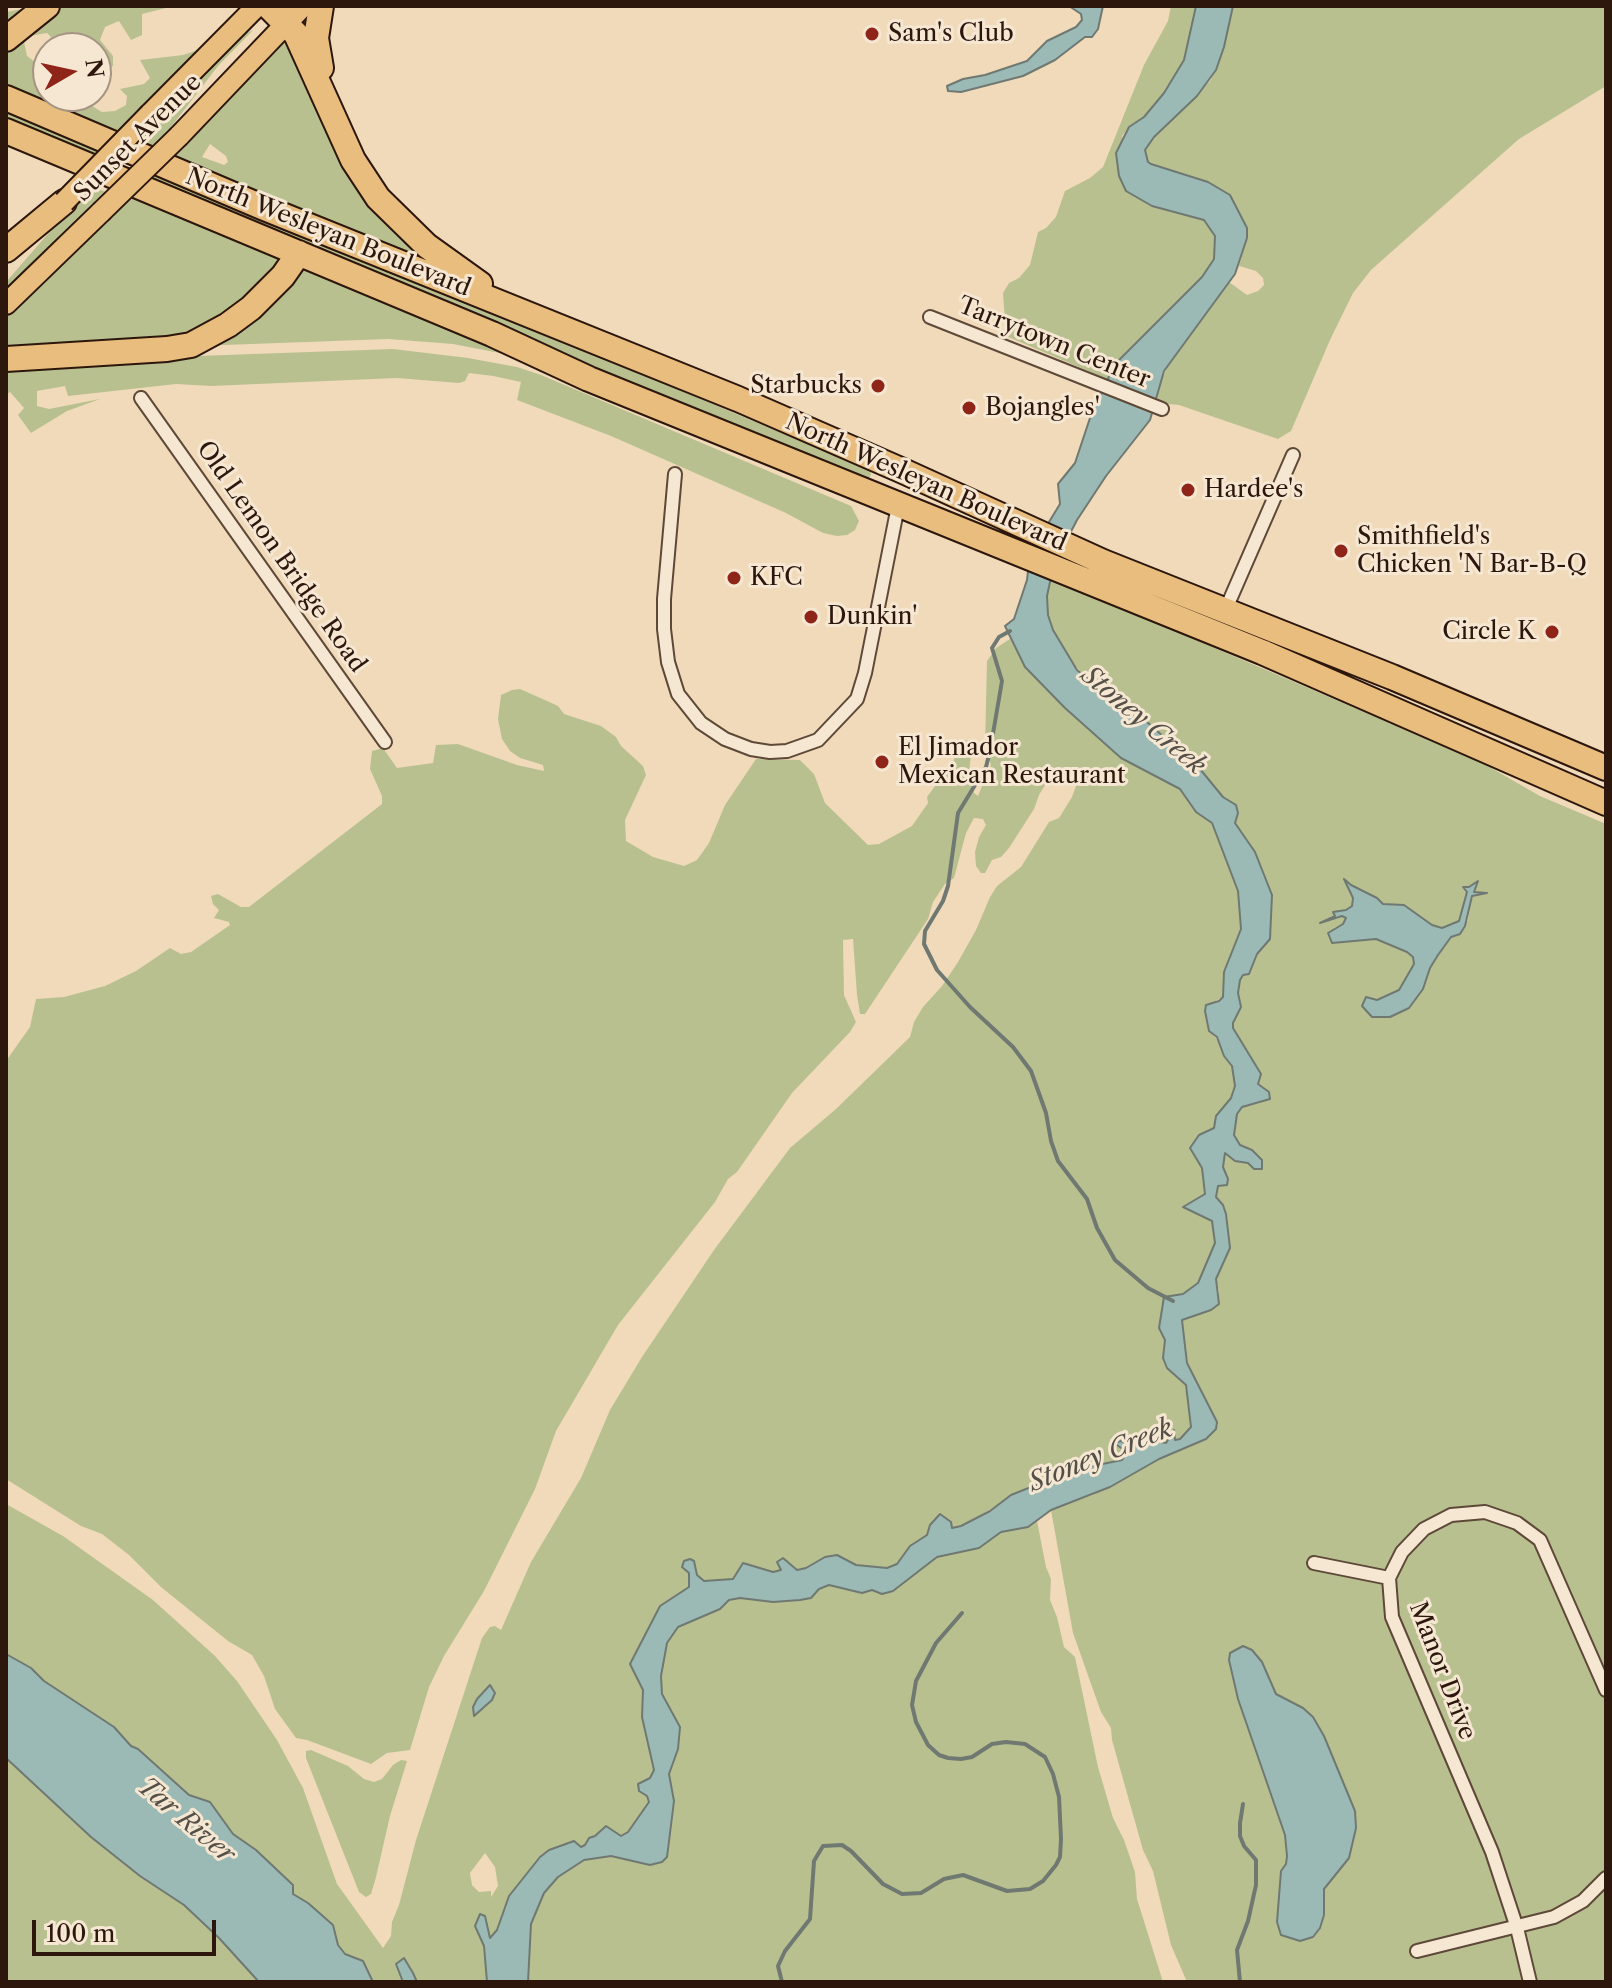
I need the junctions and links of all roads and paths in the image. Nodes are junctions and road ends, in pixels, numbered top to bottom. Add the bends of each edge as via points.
1 (47, 6) edge
2 (257, 6) edge
3 (268, 6) edge
4 (321, 6) edge
5 (295, 14) edge
6 (6, 39) edge
7 (15, 102) edge
8 (331, 109) junction
9 (6, 131) edge
10 (6, 137) edge
11 (64, 155) junction
12 (64, 202) junction
13 (6, 250) edge
14 (299, 253) junction
15 (6, 260) edge
16 (6, 304) edge
17 (930, 317) dead end
18 (545, 322) junction
19 (6, 359) edge
20 (141, 398) dead end
21 (1162, 409) dead end
22 (1293, 455) dead end
23 (675, 474) dead end
24 (898, 506) junction
25 (1099, 573) junction
26 (1225, 611) junction
27 (1392, 677) junction
28 (1380, 703) junction
29 (385, 742) dead end
30 (1606, 768) edge
31 (1606, 803) edge
32 (1314, 1563) dead end
33 (1389, 1578) junction
34 (1606, 1690) edge
35 (1606, 1878) edge
36 (1517, 1928) junction
37 (1417, 1951) dead end
38 (1530, 1982) edge

1 - 6 highway
2 - 12 main road, Sunset Avenue, bridge
3 - 5 highway
4 - 8 highway via 317,45
5 - 8 highway via 296,34
5 - 16 main road, Sunset Avenue, bridge
7 - 18 highway, North Wesleyan Boulevard
8 - 18 highway via 353,160 402,223 459,271
9 - 11 highway
10 - 11 highway
11 - 14 highway, North Wesleyan Boulevard
12 - 13 highway
12 - 15 main road, Sunset Avenue
14 - 19 highway via 251,308 191,345
14 - 24 highway, North Wesleyan Boulevard
17 - 21 street, Tarrytown Center
18 - 25 highway, North Wesleyan Boulevard via 903,471 1015,523
20 - 29 street, Old Lemon Bridge Road
22 - 26 street
23 - 24 street via 664,629 678,694 701,723 725,739 770,752 818,740 857,699
24 - 25 highway, North Wesleyan Boulevard via 1002,548
25 - 26 highway, North Wesleyan Boulevard
25 - 28 highway, North Wesleyan Boulevard
26 - 27 highway, North Wesleyan Boulevard
27 - 28 highway
27 - 30 highway, North Wesleyan Boulevard
28 - 31 highway, North Wesleyan Boulevard
32 - 33 street
33 - 34 street, Manor Drive via 1402,1552 1424,1529 1451,1515 1485,1512 1517,1523 1540,1540
33 - 36 street, Manor Drive via 1392,1617 1492,1852
35 - 36 street via 1583,1901
36 - 37 street
36 - 38 street, Manor Drive

